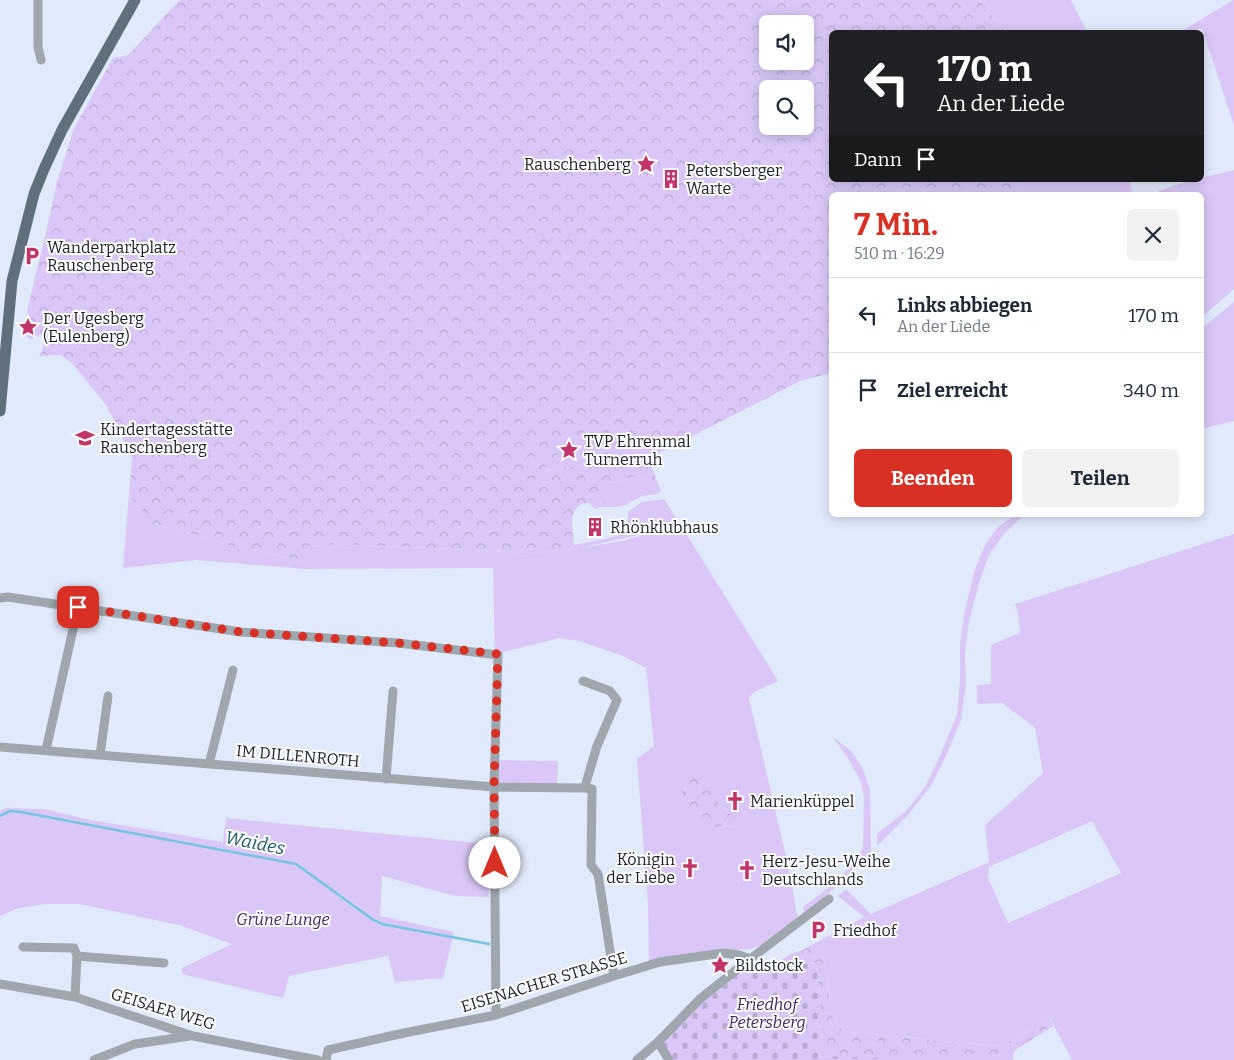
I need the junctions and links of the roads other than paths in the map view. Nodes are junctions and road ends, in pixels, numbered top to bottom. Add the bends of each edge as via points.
1 (38, 0) edge
2 (135, 0) edge
3 (40, 60) dead end
4 (2, 372) edge
5 (0, 412) edge
6 (0, 598) edge
7 (78, 607) junction
8 (233, 670) dead end
9 (583, 681) dead end
10 (393, 691) dead end
11 (108, 696) dead end
12 (0, 747) edge
13 (46, 750) junction
14 (100, 755) junction
15 (209, 764) junction
16 (386, 778) junction
17 (494, 787) junction
18 (586, 788) junction
19 (829, 900) dead end
20 (23, 947) dead end
21 (78, 956) junction
22 (750, 959) junction
23 (164, 963) dead end
24 (614, 976) junction
25 (1, 986) edge
26 (75, 997) junction
27 (496, 1015) junction
28 (193, 1036) junction
29 (658, 1042) junction
30 (94, 1060) edge
31 (318, 1060) edge
32 (326, 1060) edge
33 (637, 1060) edge
34 (669, 1060) edge

1 - 3 street
2 - 4 main road via 62,130 34,194 12,281
4 - 5 main road
6 - 7 street via 8,596
7 - 13 street
7 - 17 street via 241,632 498,654
8 - 15 street
9 - 18 street via 610,691 617,700 597,746
10 - 16 street
11 - 14 street
12 - 13 street, IM DILLENROTH
13 - 14 street, IM DILLENROTH
14 - 15 street, IM DILLENROTH
15 - 16 street, IM DILLENROTH
16 - 17 street, IM DILLENROTH
17 - 18 street
17 - 27 street
18 - 24 street via 592,789 591,866 598,874
19 - 22 street
20 - 21 street via 74,948
21 - 23 street
21 - 26 street
22 - 24 street, EISENACHER STRASSE via 723,953 660,962
22 - 29 street via 701,998
24 - 27 street, EISENACHER STRASSE
25 - 26 street, GEISAER WEG
26 - 28 street, GEISAER WEG
27 - 32 street, EISENACHER STRASSE via 328,1050
28 - 30 street via 135,1044
28 - 31 street, GEISAER WEG
29 - 33 street
29 - 34 street

